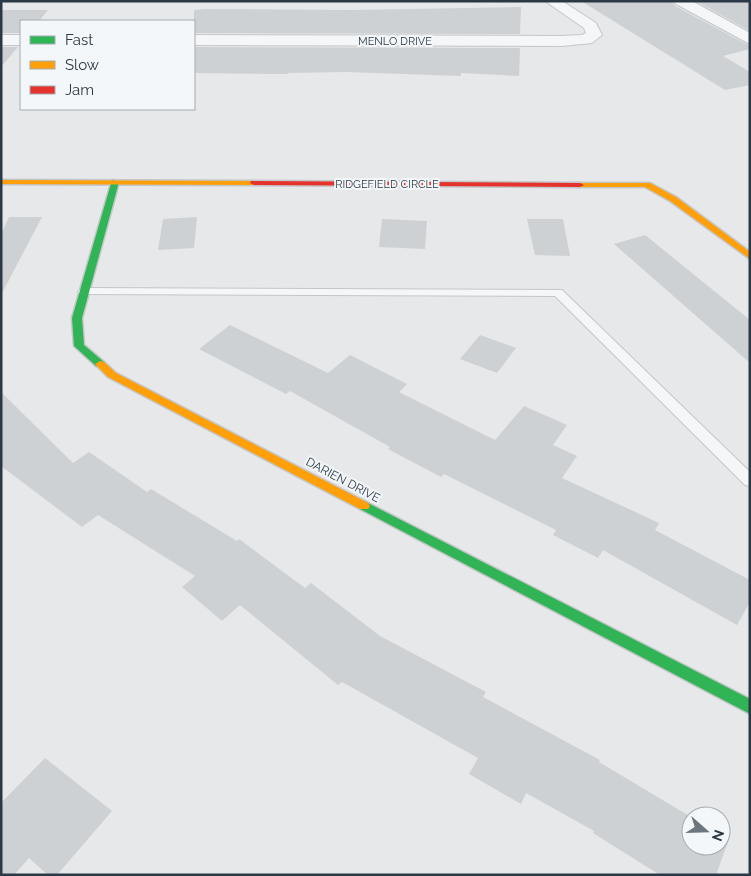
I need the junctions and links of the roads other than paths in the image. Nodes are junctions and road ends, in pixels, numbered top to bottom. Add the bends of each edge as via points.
1 (552, 1) edge
2 (681, 1) edge
3 (750, 39) edge
4 (1, 40) edge
5 (20, 40) edge
6 (195, 40) edge
7 (1, 182) edge
8 (115, 182) junction
9 (750, 256) edge
10 (84, 292) junction
11 (750, 481) edge
12 (750, 708) edge

1 - 6 street, MENLO DRIVE via 591,26 594,35 586,40 562,42
2 - 3 street
4 - 5 street
7 - 8 street, RIDGEFIELD CIRCLE
8 - 9 street, RIDGEFIELD CIRCLE via 647,185 673,199
8 - 10 street, DARIEN DRIVE
10 - 11 lane via 558,292
10 - 12 street, DARIEN DRIVE via 77,318 79,346 112,375

